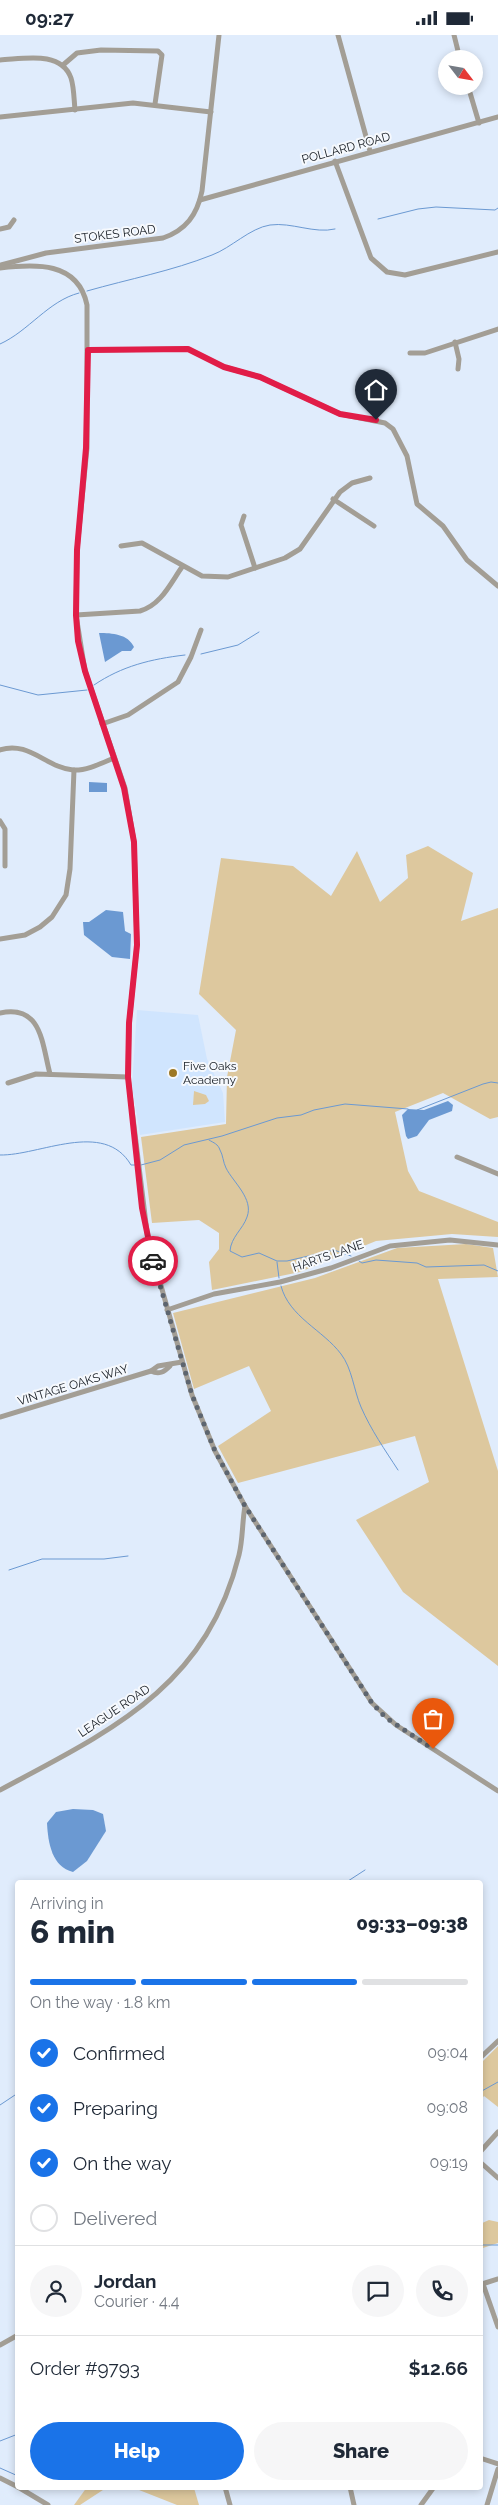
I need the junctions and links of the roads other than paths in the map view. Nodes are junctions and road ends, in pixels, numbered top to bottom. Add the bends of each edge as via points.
1 (219, 35) edge
2 (338, 35) edge
3 (454, 35) edge
4 (458, 50) edge
5 (0, 61) edge
6 (62, 65) junction
7 (470, 95) edge
8 (155, 104) junction
9 (75, 110) junction
10 (211, 112) junction
11 (0, 117) edge
12 (498, 117) edge
13 (478, 123) junction
14 (370, 151) junction
15 (335, 161) junction
16 (200, 200) junction
17 (14, 220) dead end
18 (0, 229) edge
19 (498, 253) edge
20 (33, 256) junction
21 (34, 265) junction
22 (0, 267) edge
23 (498, 329) edge
24 (455, 343) junction
25 (88, 350) junction
26 (410, 353) dead end
27 (458, 369) dead end
28 (370, 478) dead end
29 (334, 499) junction
30 (244, 516) dead end
31 (374, 526) dead end
32 (121, 545) dead end
33 (182, 567) junction
34 (256, 568) junction
35 (498, 586) edge
36 (76, 615) junction
37 (201, 630) dead end
38 (102, 724) junction
39 (0, 750) edge
40 (114, 758) junction
41 (74, 770) junction
42 (0, 821) edge
43 (5, 866) dead end
44 (0, 939) edge
45 (0, 1013) edge
46 (50, 1074) junction
47 (128, 1077) junction
48 (8, 1083) dead end
49 (457, 1157) dead end
50 (498, 1173) edge
51 (498, 1245) edge
52 (167, 1310) junction
53 (182, 1362) junction
54 (0, 1417) edge
55 (245, 1506) junction
56 (0, 1790) edge
57 (498, 1791) edge
58 (498, 2041) edge
59 (483, 2055) edge
60 (498, 2132) edge
61 (483, 2150) edge
62 (483, 2165) edge
63 (498, 2178) edge
64 (498, 2279) edge
65 (483, 2284) edge
66 (483, 2287) edge
67 (498, 2327) edge
68 (15, 2337) edge
69 (0, 2345) edge
70 (483, 2459) edge
71 (498, 2464) edge
72 (498, 2469) edge
73 (0, 2478) edge
74 (15, 2486) edge
75 (23, 2490) edge
76 (226, 2490) edge
77 (351, 2490) edge
78 (432, 2490) edge
79 (48, 2505) edge
80 (230, 2505) edge
81 (354, 2505) edge
82 (422, 2505) edge
83 (487, 2505) edge

1 - 10 street, STOKES ROAD
2 - 14 street
3 - 4 street
5 - 6 street via 46,58
6 - 8 street via 77,53 158,51 162,55
6 - 9 street via 71,78
7 - 13 street
8 - 9 street via 133,103
8 - 10 street
9 - 11 street
10 - 16 street, STOKES ROAD
12 - 13 street, POLLARD ROAD
13 - 14 street, POLLARD ROAD
14 - 15 street, POLLARD ROAD
15 - 16 street, POLLARD ROAD
15 - 19 street via 371,258 387,272 405,275
16 - 20 street, STOKES ROAD via 187,224 162,239
17 - 18 street via 9,227
20 - 21 street
20 - 22 street, STOKES ROAD
21 - 22 street
21 - 25 street via 57,269 79,284 87,305
23 - 24 street
24 - 26 street via 426,353
24 - 27 street
25 - 35 street via 188,349 224,367 260,377 340,414 385,423 407,456 417,504 444,526 467,560
25 - 36 street
28 - 29 street via 352,483
29 - 31 street
29 - 34 street via 300,549
30 - 34 street via 242,525
32 - 33 street via 142,543
33 - 34 street via 210,577 228,577
33 - 36 street via 150,608
36 - 38 street via 80,651
37 - 38 street via 178,682 128,715
38 - 40 street
39 - 41 street via 16,748 32,752
40 - 41 street
40 - 47 street via 130,809 137,880 137,945 129,1023
41 - 44 street via 66,895 52,917 40,927 25,935
42 - 43 street via 5,829
45 - 46 street via 18,1012 33,1019 38,1026
46 - 47 street
46 - 48 street via 27,1076
47 - 52 street via 148,1240
49 - 50 street
51 - 52 street, HARTS LANE via 450,1240 390,1246 331,1268 280,1282 214,1294
52 - 53 street
53 - 54 street, VINTAGE OAKS WAY via 158,1366 151,1371
53 - 55 street via 204,1429
55 - 56 street, LEAGUE ROAD via 240,1555 228,1591 212,1626 179,1674 115,1725
55 - 57 street via 376,1708
58 - 59 street
60 - 61 street
62 - 63 street
64 - 65 street
66 - 67 street
68 - 69 street
70 - 71 street
72 - 83 street
73 - 74 street
75 - 79 street
76 - 80 street
77 - 81 street
78 - 82 street

